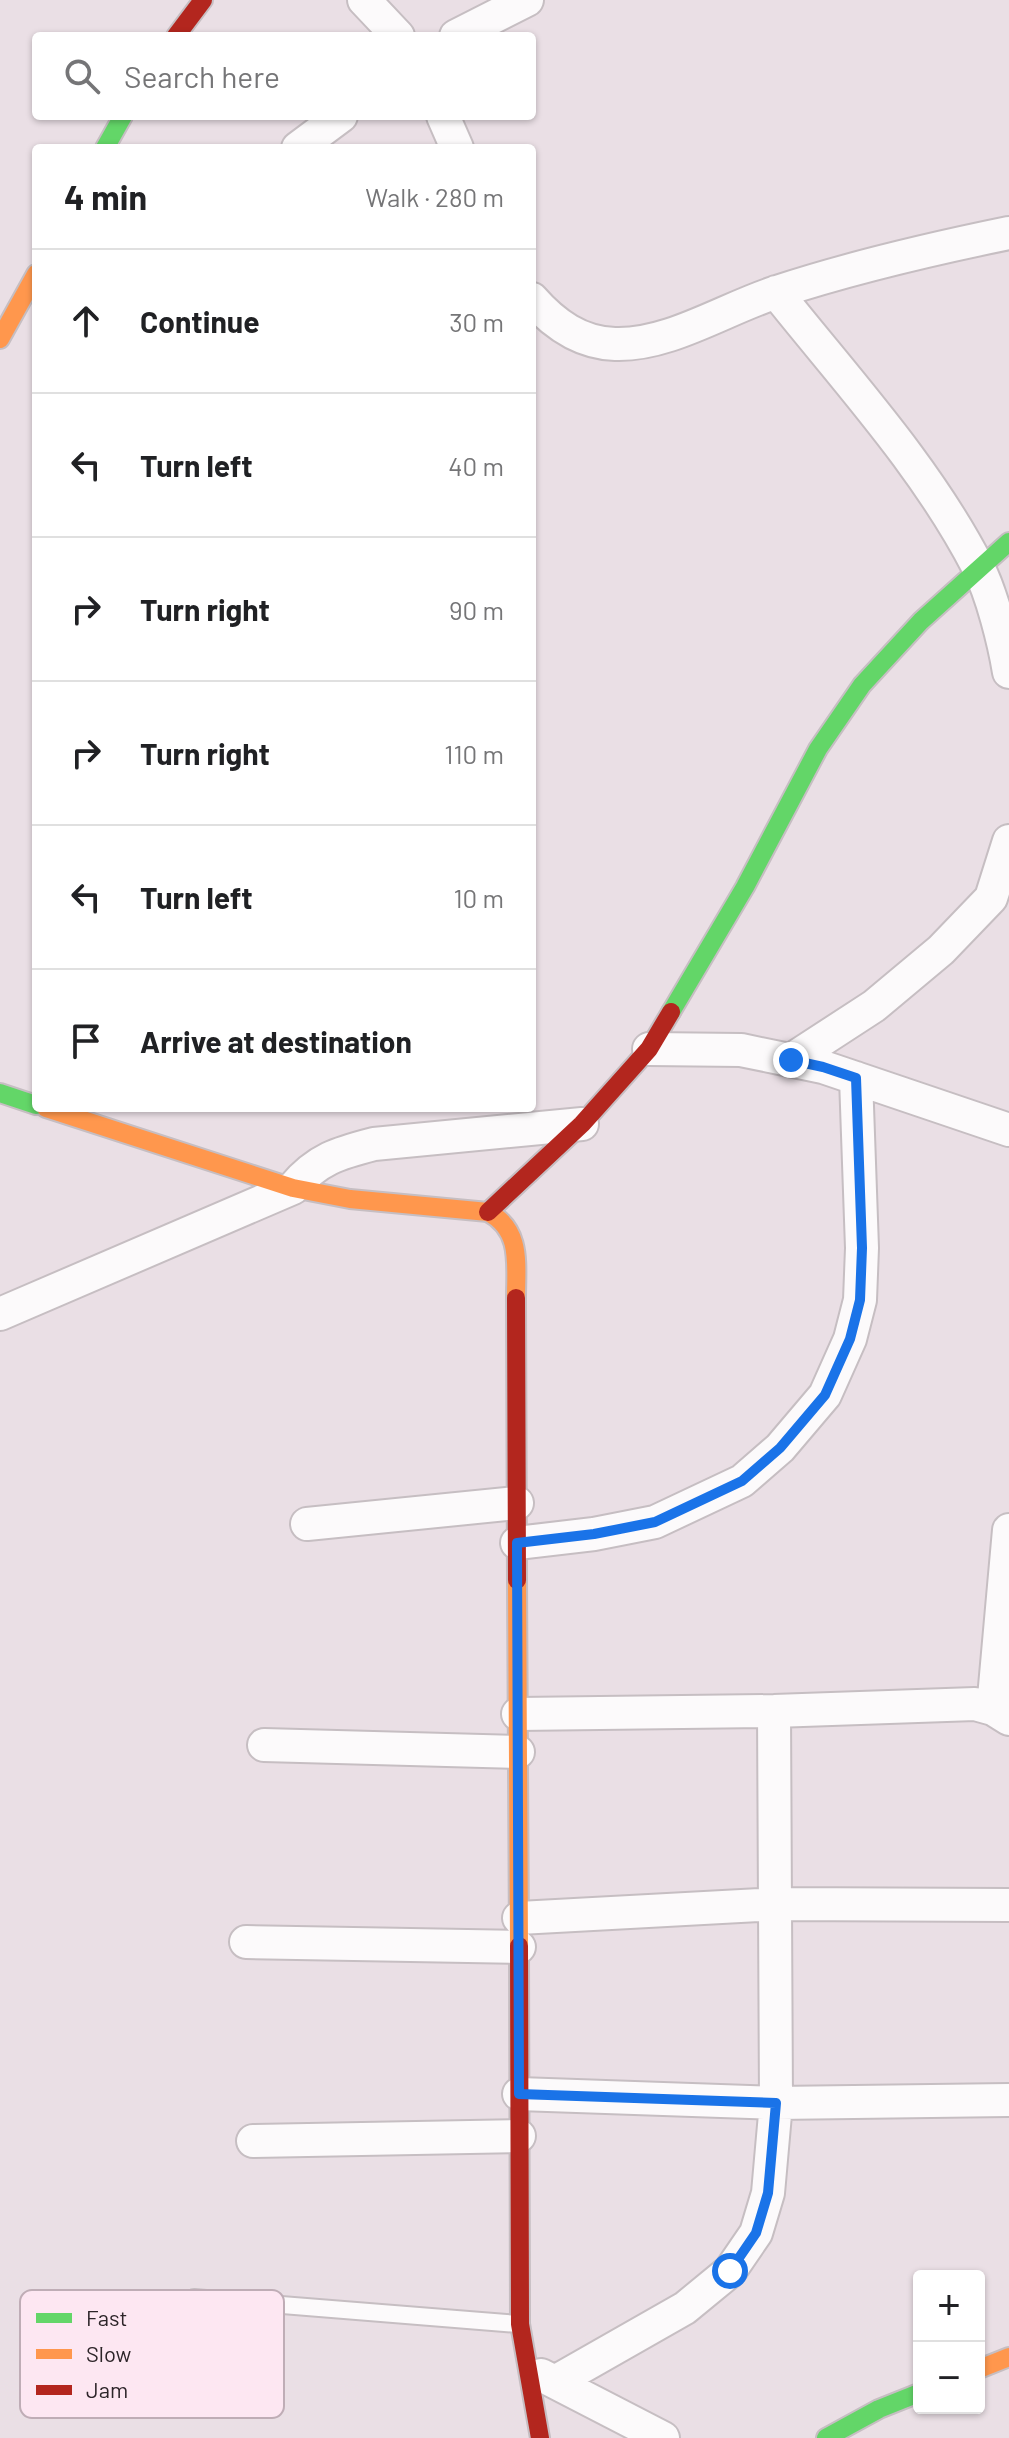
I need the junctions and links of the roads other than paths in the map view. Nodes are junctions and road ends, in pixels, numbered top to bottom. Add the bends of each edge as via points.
1 (203, 0) edge
2 (364, 0) edge
3 (527, 0) edge
4 (179, 32) edge
5 (394, 32) edge
6 (464, 32) edge
7 (121, 120) edge
8 (336, 120) edge
9 (445, 120) edge
10 (107, 144) edge
11 (303, 144) edge
12 (455, 144) edge
13 (1009, 233) edge
14 (32, 290) edge
15 (776, 292) junction
16 (536, 303) edge
17 (0, 339) edge
18 (1009, 542) edge
19 (979, 569) junction
20 (1009, 672) edge
21 (1009, 841) edge
22 (1000, 892) edge
23 (649, 1049) junction
24 (791, 1060) junction
25 (856, 1078) junction
26 (0, 1093) edge
27 (32, 1104) edge
28 (58, 1112) edge
29 (582, 1124) junction
30 (1009, 1130) edge
31 (293, 1188) junction
32 (488, 1212) junction
33 (0, 1314) edge
34 (517, 1503) junction
35 (307, 1524) dead end
36 (1009, 1530) edge
37 (517, 1543) junction
38 (774, 1711) junction
39 (518, 1714) junction
40 (1001, 1714) edge
41 (264, 1745) dead end
42 (518, 1752) junction
43 (777, 1904) junction
44 (1009, 1905) edge
45 (519, 1932) junction
46 (246, 1942) dead end
47 (519, 2094) junction
48 (1009, 2100) edge
49 (776, 2103) junction
50 (519, 2136) junction
51 (253, 2141) dead end
52 (284, 2305) edge
53 (520, 2324) junction
54 (1009, 2357) edge
55 (985, 2367) edge
56 (541, 2375) junction
57 (913, 2395) edge
58 (540, 2438) edge
59 (663, 2438) edge
60 (826, 2438) edge

1 - 4 street
2 - 5 street
3 - 6 street
7 - 10 street
8 - 11 street
9 - 12 street
13 - 15 street
14 - 17 street
15 - 16 street via 647,343 585,338 552,321
15 - 19 street via 919,470
18 - 19 street
19 - 20 street
19 - 23 street via 862,685 818,749 745,887
21 - 22 street
22 - 24 street via 874,1006
23 - 24 street via 741,1050
23 - 29 street
24 - 25 street
25 - 30 street
25 - 37 street via 860,1300 850,1339 825,1395 780,1448 742,1481 655,1522
26 - 27 street
28 - 31 street
29 - 31 street via 374,1144 329,1158 308,1170
29 - 32 street
31 - 32 street
31 - 33 street
32 - 34 street via 505,1219 516,1248
34 - 35 street
34 - 37 street
36 - 40 street
37 - 39 street
38 - 39 street
38 - 40 street via 975,1704
38 - 43 street
39 - 42 street
41 - 42 street
42 - 45 street
43 - 44 street
43 - 45 street
43 - 49 street
45 - 46 street
45 - 47 street
47 - 49 street
47 - 50 street
48 - 49 street
49 - 56 street via 768,2193 756,2233 730,2271 685,2308
50 - 51 street
50 - 53 street
52 - 53 lane
53 - 56 street
54 - 55 street
56 - 58 street
56 - 59 street
57 - 60 street

